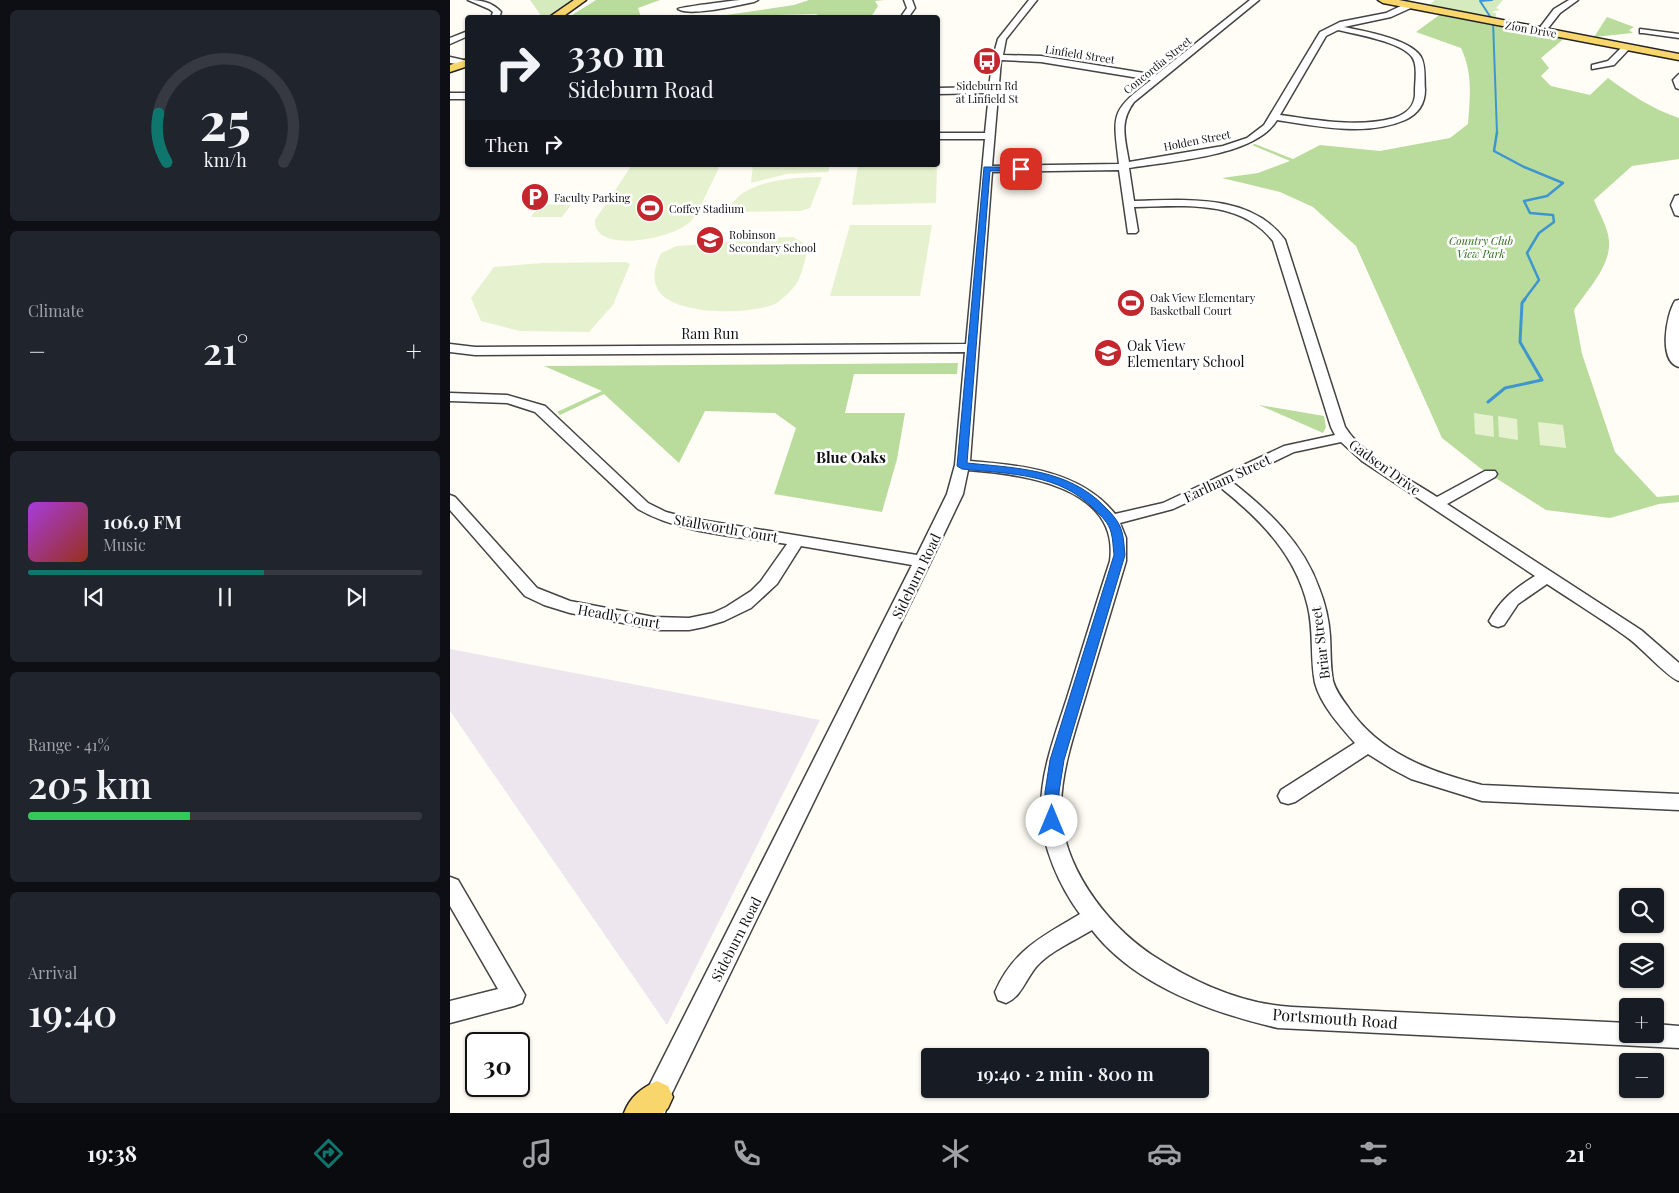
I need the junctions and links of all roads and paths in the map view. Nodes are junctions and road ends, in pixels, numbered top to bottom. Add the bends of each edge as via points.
1 (472, 0) edge
2 (581, 0) edge
3 (754, 0) edge
4 (908, 0) edge
5 (1033, 0) edge
6 (1255, 0) edge
7 (1383, 0) edge
8 (1574, 0) edge
9 (1410, 5) junction
10 (682, 9) dead end
11 (496, 15) edge
12 (558, 15) edge
13 (906, 15) edge
14 (1336, 26) junction
15 (1542, 30) junction
16 (1643, 31) dead end
17 (465, 34) edge
18 (1679, 36) edge
19 (450, 41) edge
20 (1627, 47) junction
21 (998, 56) junction
22 (1679, 57) edge
23 (450, 60) edge
24 (465, 63) edge
25 (465, 63) edge
26 (1595, 67) dead end
27 (450, 69) edge
28 (1679, 77) edge
29 (1158, 78) junction
30 (1679, 86) edge
31 (994, 90) junction
32 (940, 91) edge
33 (450, 96) edge
34 (465, 96) edge
35 (1274, 117) junction
36 (940, 136) edge
37 (990, 136) junction
38 (1124, 165) junction
39 (986, 169) junction
40 (1679, 198) edge
41 (1128, 204) junction
42 (1679, 213) edge
43 (1132, 231) dead end
44 (1679, 304) edge
45 (450, 348) edge
46 (971, 348) junction
47 (1679, 364) edge
48 (450, 397) edge
49 (1344, 436) junction
50 (962, 466) junction
51 (1490, 474) dead end
52 (1221, 481) junction
53 (450, 500) edge
54 (1437, 503) junction
55 (1112, 520) junction
56 (797, 541) junction
57 (923, 561) junction
58 (1547, 576) junction
59 (1498, 621) dead end
60 (1679, 674) edge
61 (1368, 744) junction
62 (1288, 796) dead end
63 (1679, 802) edge
64 (450, 886) edge
65 (1094, 918) junction
66 (1006, 992) dead end
67 (450, 1012) edge
68 (1679, 1036) edge
69 (650, 1108) edge

1 - 11 street via 492,7
2 - 12 main road
3 - 10 street
4 - 13 street via 911,8
5 - 21 street, Sideburn Road via 1002,39
6 - 29 street, Concordia Street
7 - 9 main road, Zion Drive
8 - 15 street via 1557,11
9 - 14 street, Holden Street via 1388,14
9 - 15 main road, Zion Drive
14 - 35 street, Holden Street via 1319,37
14 - 35 street via 1414,53 1418,60 1418,108 1396,119 1363,125
15 - 20 main road, Zion Drive
16 - 18 street
17 - 19 street
20 - 22 main road, Zion Drive
20 - 26 street via 1611,62
21 - 29 street, Linfield Street via 1041,59
21 - 31 street, Sideburn Road
23 - 24 street
25 - 27 main road
28 - 30 street
29 - 38 street, Concordia Street via 1131,100 1121,113 1119,126
31 - 32 street
31 - 37 street, Sideburn Road
33 - 34 street
35 - 38 street, Holden Street via 1261,133 1236,145
36 - 37 street
37 - 39 street, Sideburn Road
38 - 39 street, Holden Street via 1090,169
38 - 41 street, Concordia Street
39 - 46 street, Sideburn Road
40 - 42 street via 1676,206
41 - 43 street, Concordia Street
41 - 49 street, Gadsen Drive via 1216,206 1248,215 1271,228 1279,240 1338,427
44 - 47 street via 1671,332
45 - 46 street, Ram Run via 476,351
46 - 50 street, Sideburn Road
48 - 56 street, Stallworth Court via 508,399 540,409 643,506 661,516
49 - 52 street, Earlham Street via 1289,449
49 - 54 street, Gadsen Drive via 1367,458
50 - 55 street, Portsmouth Road via 1033,473 1057,480 1090,497
50 - 57 street, Sideburn Road via 955,494
51 - 54 street
52 - 55 street, Earlham Street via 1168,506
52 - 61 street, Briar Street via 1266,518 1296,557 1317,606 1326,688 1340,713
53 - 56 street, Headly Court via 531,592 543,600 660,624 711,620 730,613 767,586
54 - 58 street, Gadsen Drive
55 - 65 street, Portsmouth Road via 1119,542 1118,561 1057,760 1052,792 1052,821 1066,871
56 - 57 street, Stallworth Court
57 - 69 street, Sideburn Road
58 - 59 street via 1510,600
58 - 60 street, Gadsen Drive via 1635,634
61 - 62 street
61 - 63 street, Briar Street via 1425,777 1482,792
64 - 67 street via 514,995
65 - 66 street via 1037,952
65 - 68 street, Portsmouth Road via 1152,969 1176,983 1212,1000 1280,1017

